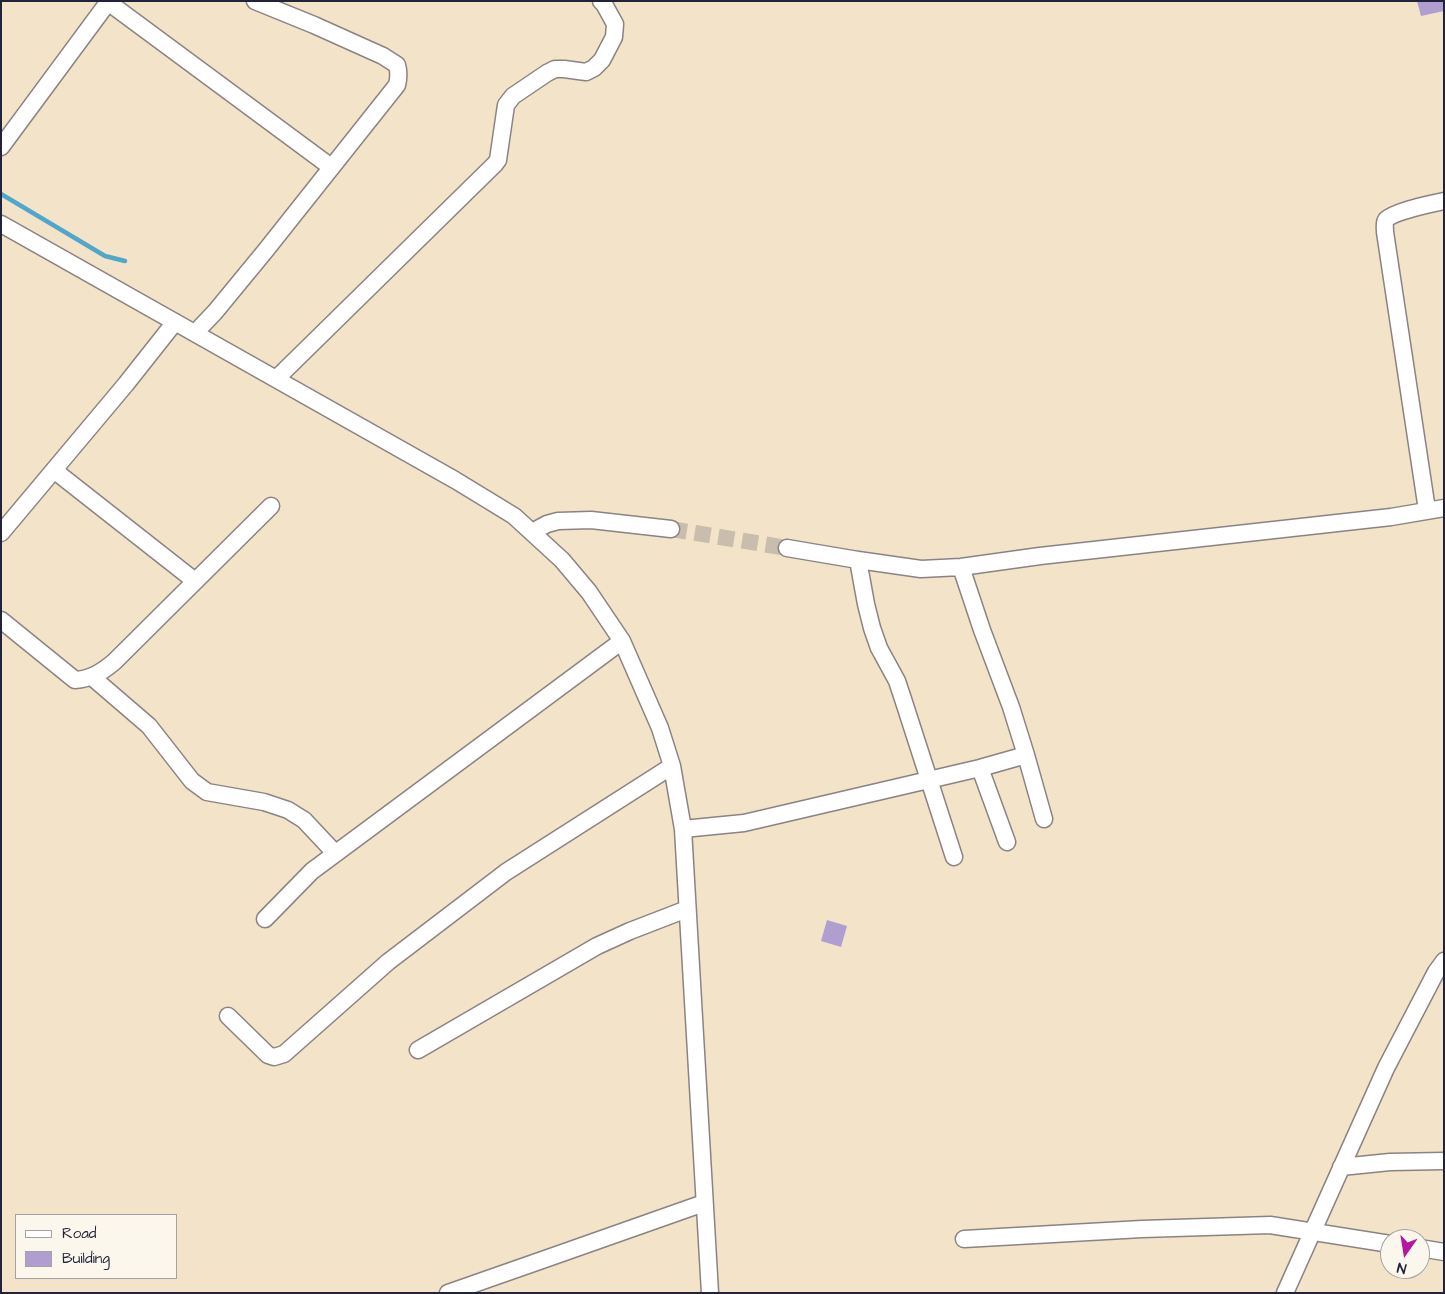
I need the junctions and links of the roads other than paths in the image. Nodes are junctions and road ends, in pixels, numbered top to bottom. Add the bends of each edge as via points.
1 (255, 1) edge
2 (601, 1) edge
3 (109, 2) edge
4 (1, 147) edge
5 (331, 167) junction
6 (1444, 201) edge
7 (1, 224) edge
8 (175, 322) junction
9 (195, 333) junction
10 (276, 379) junction
11 (55, 471) junction
12 (271, 506) dead end
13 (1436, 509) edge
14 (672, 529) tunnel mouth
15 (532, 532) junction
16 (1, 533) edge
17 (787, 548) tunnel mouth
18 (858, 560) junction
19 (962, 567) junction
20 (195, 581) junction
21 (1, 620) edge
22 (622, 641) junction
23 (92, 677) junction
24 (1026, 755) junction
25 (672, 766) junction
26 (980, 768) junction
27 (929, 780) junction
28 (1044, 819) dead end
29 (683, 828) junction
30 (1007, 842) dead end
31 (335, 853) junction
32 (954, 857) dead end
33 (687, 909) junction
34 (265, 919) dead end
35 (1444, 961) edge
36 (228, 1016) dead end
37 (418, 1050) dead end
38 (1444, 1161) edge
39 (1341, 1167) junction
40 (704, 1203) junction
41 (1313, 1231) junction
42 (964, 1238) dead end
43 (1380, 1242) edge
44 (1430, 1250) edge
45 (1444, 1252) edge
46 (448, 1293) edge
47 (710, 1293) edge
48 (1285, 1293) edge

1 - 5 street via 397,65 397,85
2 - 10 street via 615,24 614,37 602,60 586,72 555,69 513,96 506,105 495,164
3 - 4 street
3 - 5 street
5 - 9 street
6 - 13 street via 1389,216 1385,221
7 - 8 street
8 - 9 street
8 - 11 street
9 - 10 street
10 - 15 street via 487,498
11 - 16 street
11 - 20 street
12 - 20 street
13 - 19 street
14 - 15 street via 558,520
15 - 22 street via 589,592
17 - 18 street
18 - 19 street via 921,569
18 - 27 street via 872,628 897,681
19 - 24 street
20 - 23 street via 114,662
21 - 23 street via 75,680
22 - 25 street via 660,728
22 - 31 street
23 - 31 street via 149,726 192,780 207,792 264,802 288,810 304,820
24 - 26 street
24 - 28 street
25 - 29 street
25 - 36 street via 506,872 388,962 284,1054 274,1058 268,1055
26 - 27 street
26 - 30 street
27 - 29 street via 744,823
27 - 32 street
29 - 33 street
31 - 34 street via 312,871
33 - 37 street via 597,946
33 - 40 street
35 - 39 street via 1386,1068
38 - 39 street
39 - 41 street
40 - 46 street
40 - 47 street
41 - 42 street via 1270,1225
41 - 43 street
41 - 48 street
44 - 45 street

